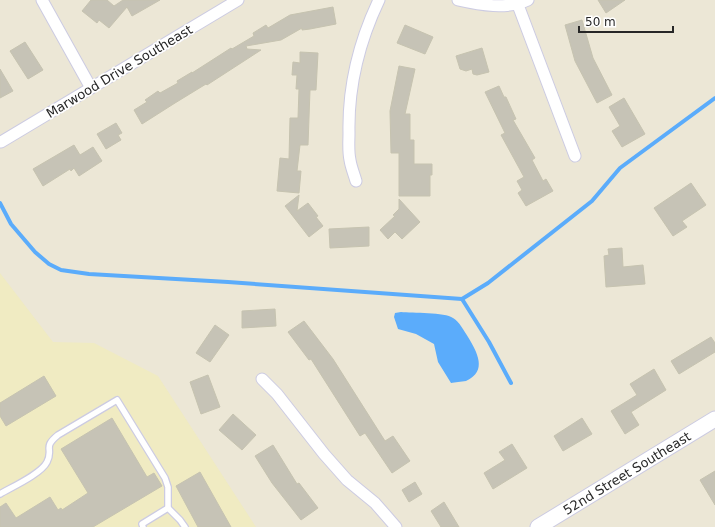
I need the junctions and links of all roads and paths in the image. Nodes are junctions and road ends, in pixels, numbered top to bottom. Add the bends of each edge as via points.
1 (42, 0) edge
2 (238, 0) edge
3 (379, 0) edge
4 (458, 0) edge
5 (523, 2) edge
6 (91, 88) junction
7 (1, 142) dead end
8 (575, 156) dead end
9 (356, 180) dead end
10 (262, 378) dead end
11 (715, 418) edge
12 (0, 494) edge
13 (168, 508) junction
14 (143, 527) edge
15 (185, 527) edge
16 (396, 527) edge
17 (538, 527) edge

1 - 6 street
2 - 6 street, Marwood Drive Southeast
3 - 9 street via 367,26 351,84 348,113 349,159
4 - 5 street via 490,6
5 - 8 street
6 - 7 street, Marwood Drive Southeast
10 - 16 street via 347,480 375,503
11 - 17 main road, 52nd Street Southeast
12 - 13 lane via 39,471 49,455 48,446 58,435 117,400 165,478 168,487
13 - 14 lane via 142,524
13 - 15 lane

